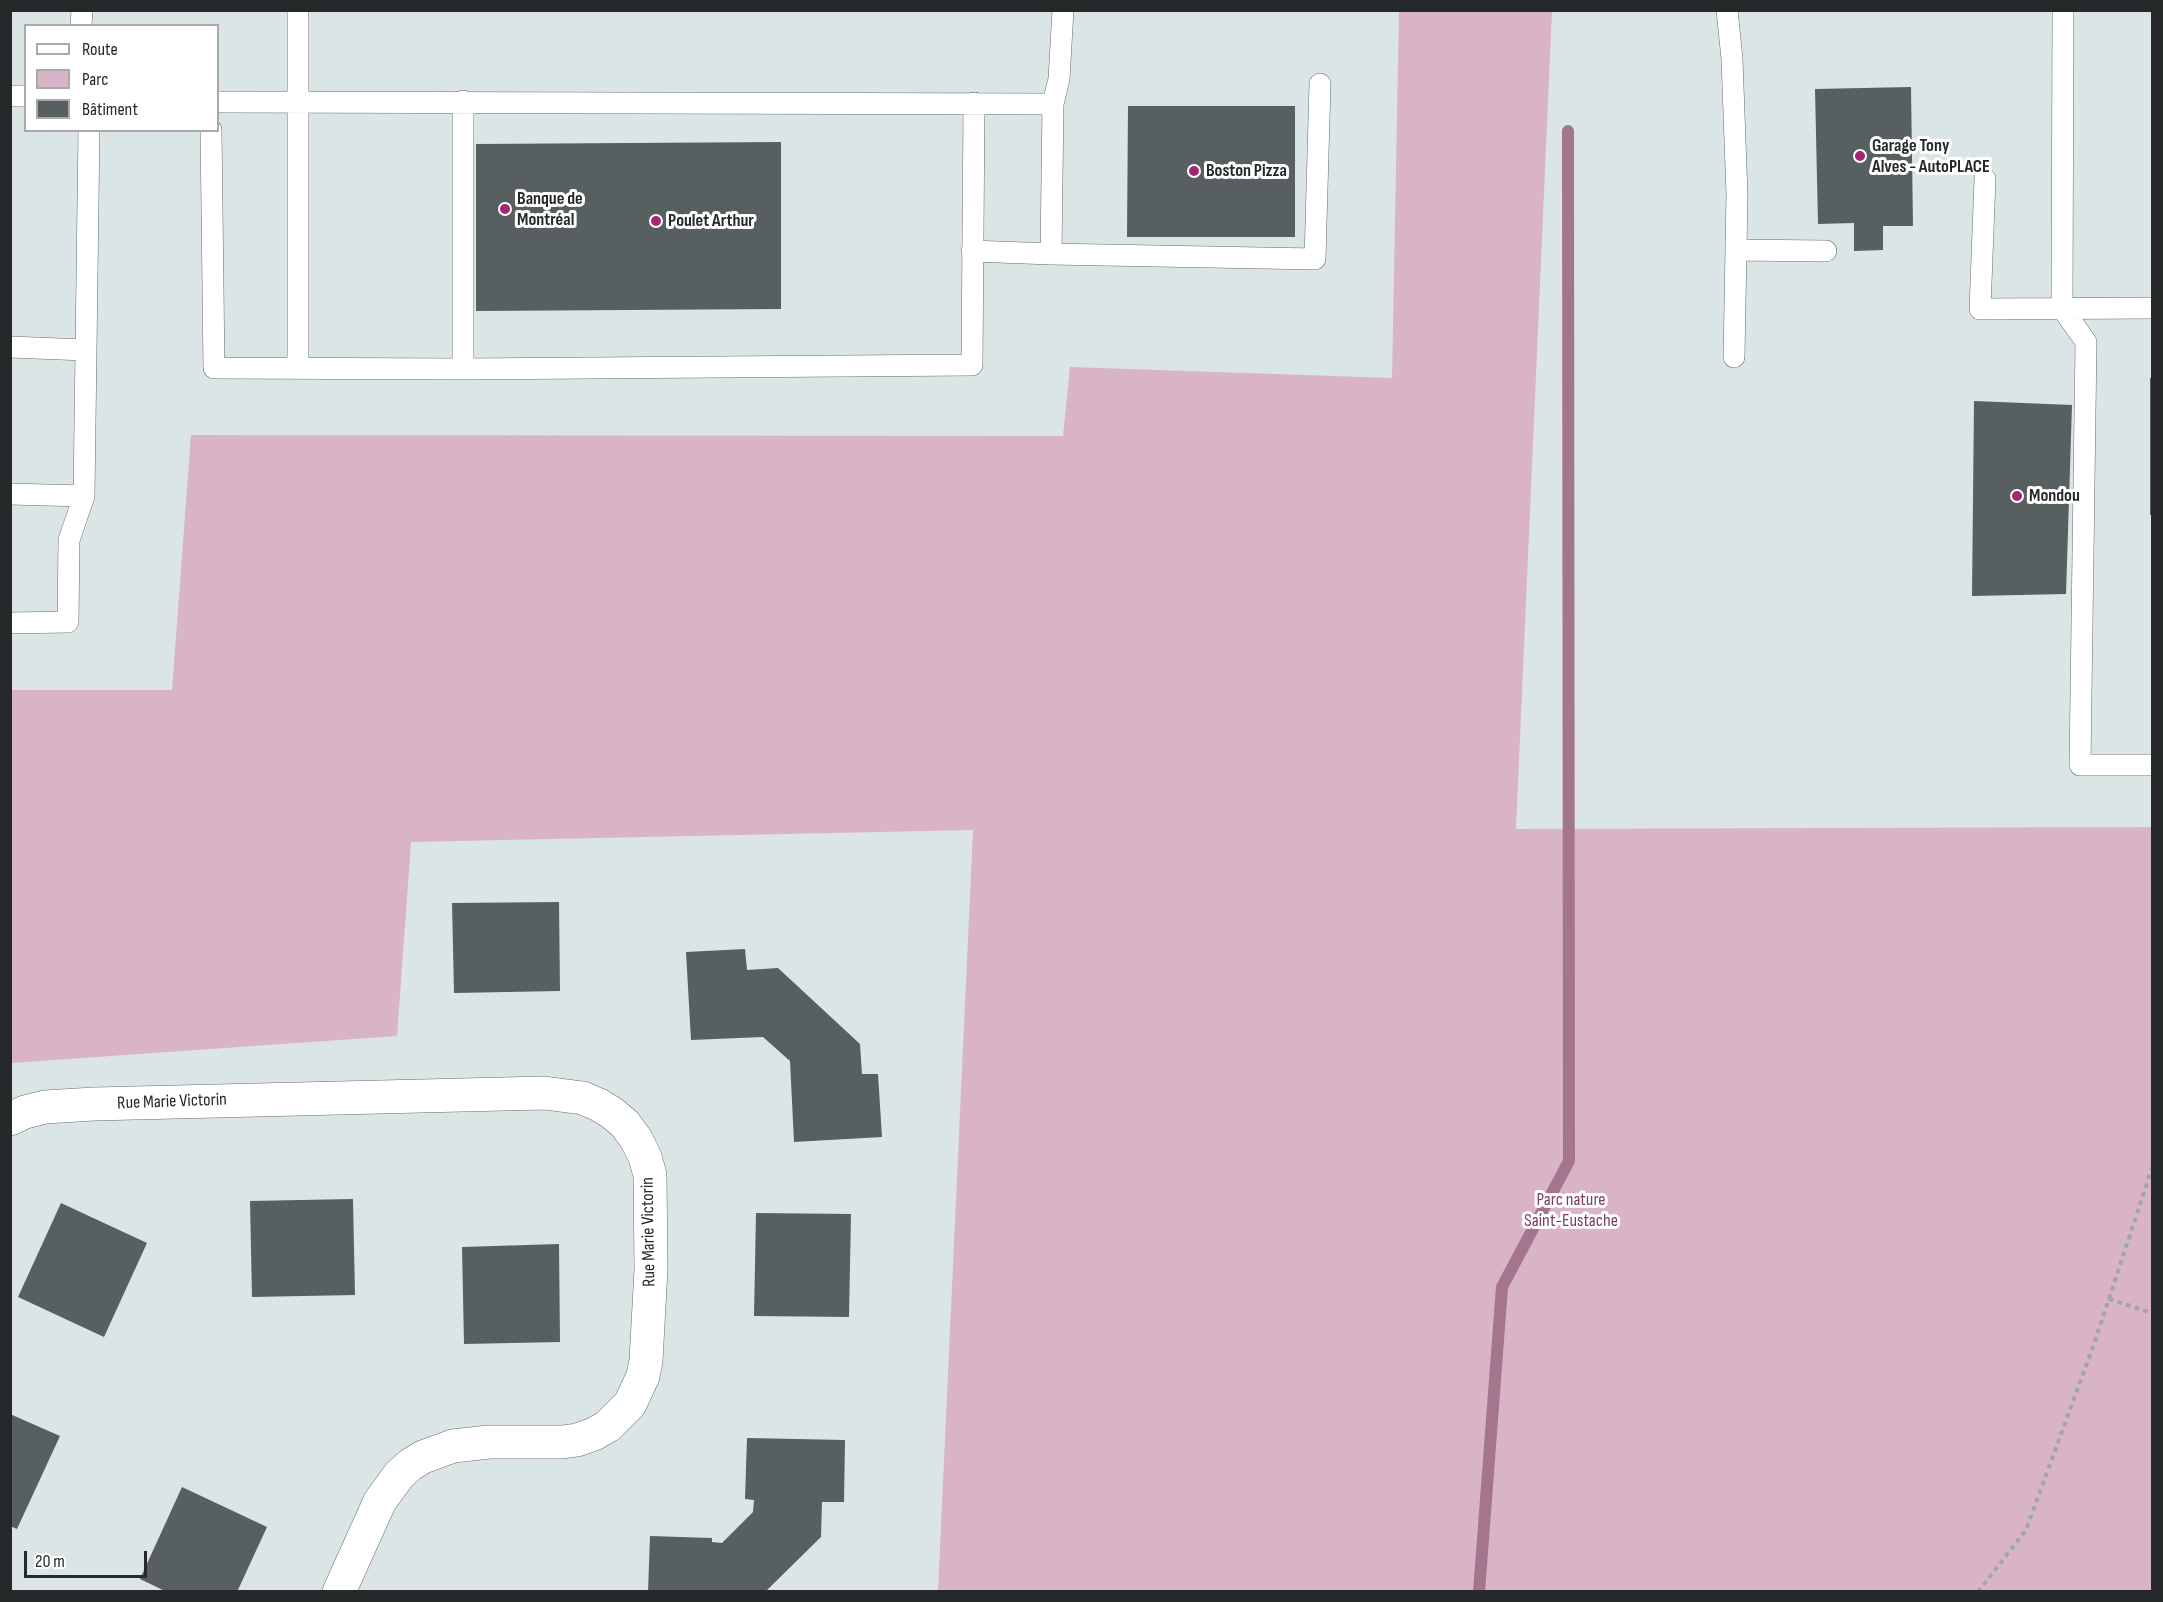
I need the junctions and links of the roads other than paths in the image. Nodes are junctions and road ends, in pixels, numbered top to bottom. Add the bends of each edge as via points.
1 (298, 10) edge
2 (1063, 10) edge
3 (1727, 10) edge
4 (2063, 10) edge
5 (1320, 84) dead end
6 (298, 101) junction
7 (464, 101) junction
8 (219, 102) edge
9 (974, 103) junction
10 (1053, 104) junction
11 (89, 132) edge
12 (211, 132) edge
13 (1985, 179) dead end
14 (972, 250) junction
15 (1736, 250) junction
16 (1826, 251) dead end
17 (1051, 254) junction
18 (2062, 308) junction
19 (2152, 308) edge
20 (10, 347) edge
21 (86, 350) junction
22 (1734, 357) dead end
23 (298, 368) junction
24 (463, 369) junction
25 (10, 494) edge
26 (84, 496) junction
27 (10, 623) edge
28 (2152, 765) edge
29 (10, 1119) edge
30 (339, 1592) edge

1 - 6 lane
2 - 10 lane via 1059,79
3 - 15 lane via 1732,59
4 - 18 lane
5 - 17 lane via 1316,259
6 - 7 lane
6 - 8 lane
6 - 23 lane
7 - 9 lane
7 - 24 lane
9 - 10 lane
9 - 14 lane
10 - 17 lane
11 - 21 lane
12 - 23 lane via 214,368
13 - 18 lane via 1980,309
14 - 17 lane
14 - 24 lane via 972,365
15 - 16 lane
15 - 22 lane
18 - 19 lane
18 - 28 lane via 2086,342 2080,765
20 - 21 lane
21 - 26 lane
23 - 24 lane
25 - 26 lane
26 - 27 lane via 69,540 68,622
29 - 30 street, Rue Marie Victorin via 45,1107 94,1104 544,1093 583,1098 598,1105 625,1124 636,1139 651,1175 651,1269 646,1361 630,1404 608,1426 577,1440 453,1446 410,1465 380,1501

